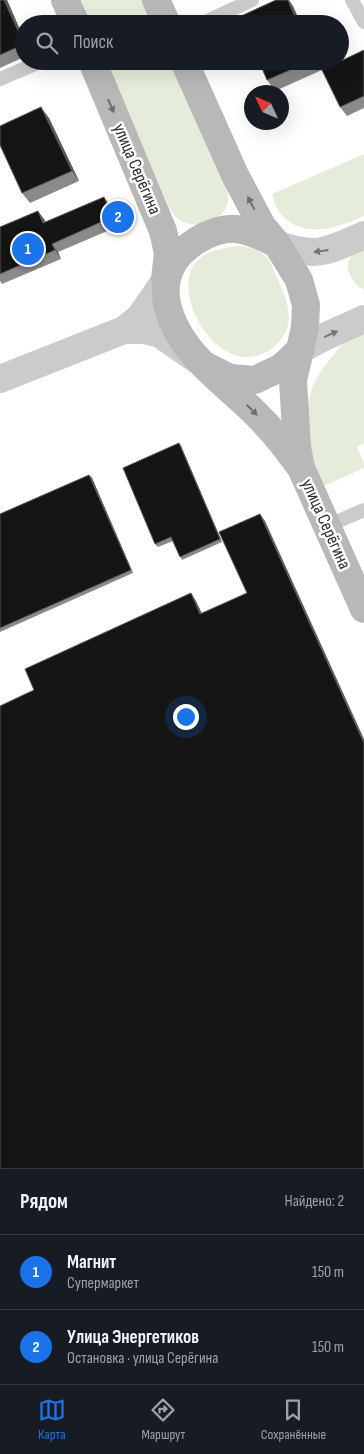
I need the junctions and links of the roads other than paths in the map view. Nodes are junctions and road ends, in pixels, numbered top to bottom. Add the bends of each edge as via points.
1 (65, 0) edge
2 (156, 0) edge
3 (252, 0) edge
4 (352, 0) edge
5 (72, 15) edge
6 (163, 15) edge
7 (220, 15) edge
8 (364, 22) edge
9 (22, 70) edge
10 (96, 70) edge
11 (188, 70) edge
12 (0, 80) edge
13 (364, 234) edge
14 (277, 244) junction
15 (165, 280) junction
16 (364, 320) edge
17 (124, 330) junction
18 (300, 350) junction
19 (204, 365) junction
20 (0, 379) edge
21 (301, 468) junction
22 (364, 510) edge
23 (327, 526) junction
24 (364, 608) edge

1 - 5 main road
2 - 6 main road
3 - 7 lane
4 - 8 lane
9 - 12 lane
10 -> 15 main road, улица Серёгина via 163,231 168,253
14 -> 11 main road via 262,226 235,175
13 -> 14 street via 329,250 308,253
14 - 15 main road via 253,232 232,227 207,234 187,246
14 - 18 main road via 299,280 306,305
15 - 17 street via 140,317
15 - 19 main road via 173,323
18 -> 16 street
17 - 19 street via 160,334
17 - 20 street
18 - 19 main road via 282,367 255,380 230,378
18 - 21 main road via 293,380
19 -> 21 main road via 253,411
21 - 23 main road, улица Серёгина
22 - 23 lane
23 - 24 main road, улица Серёгина

